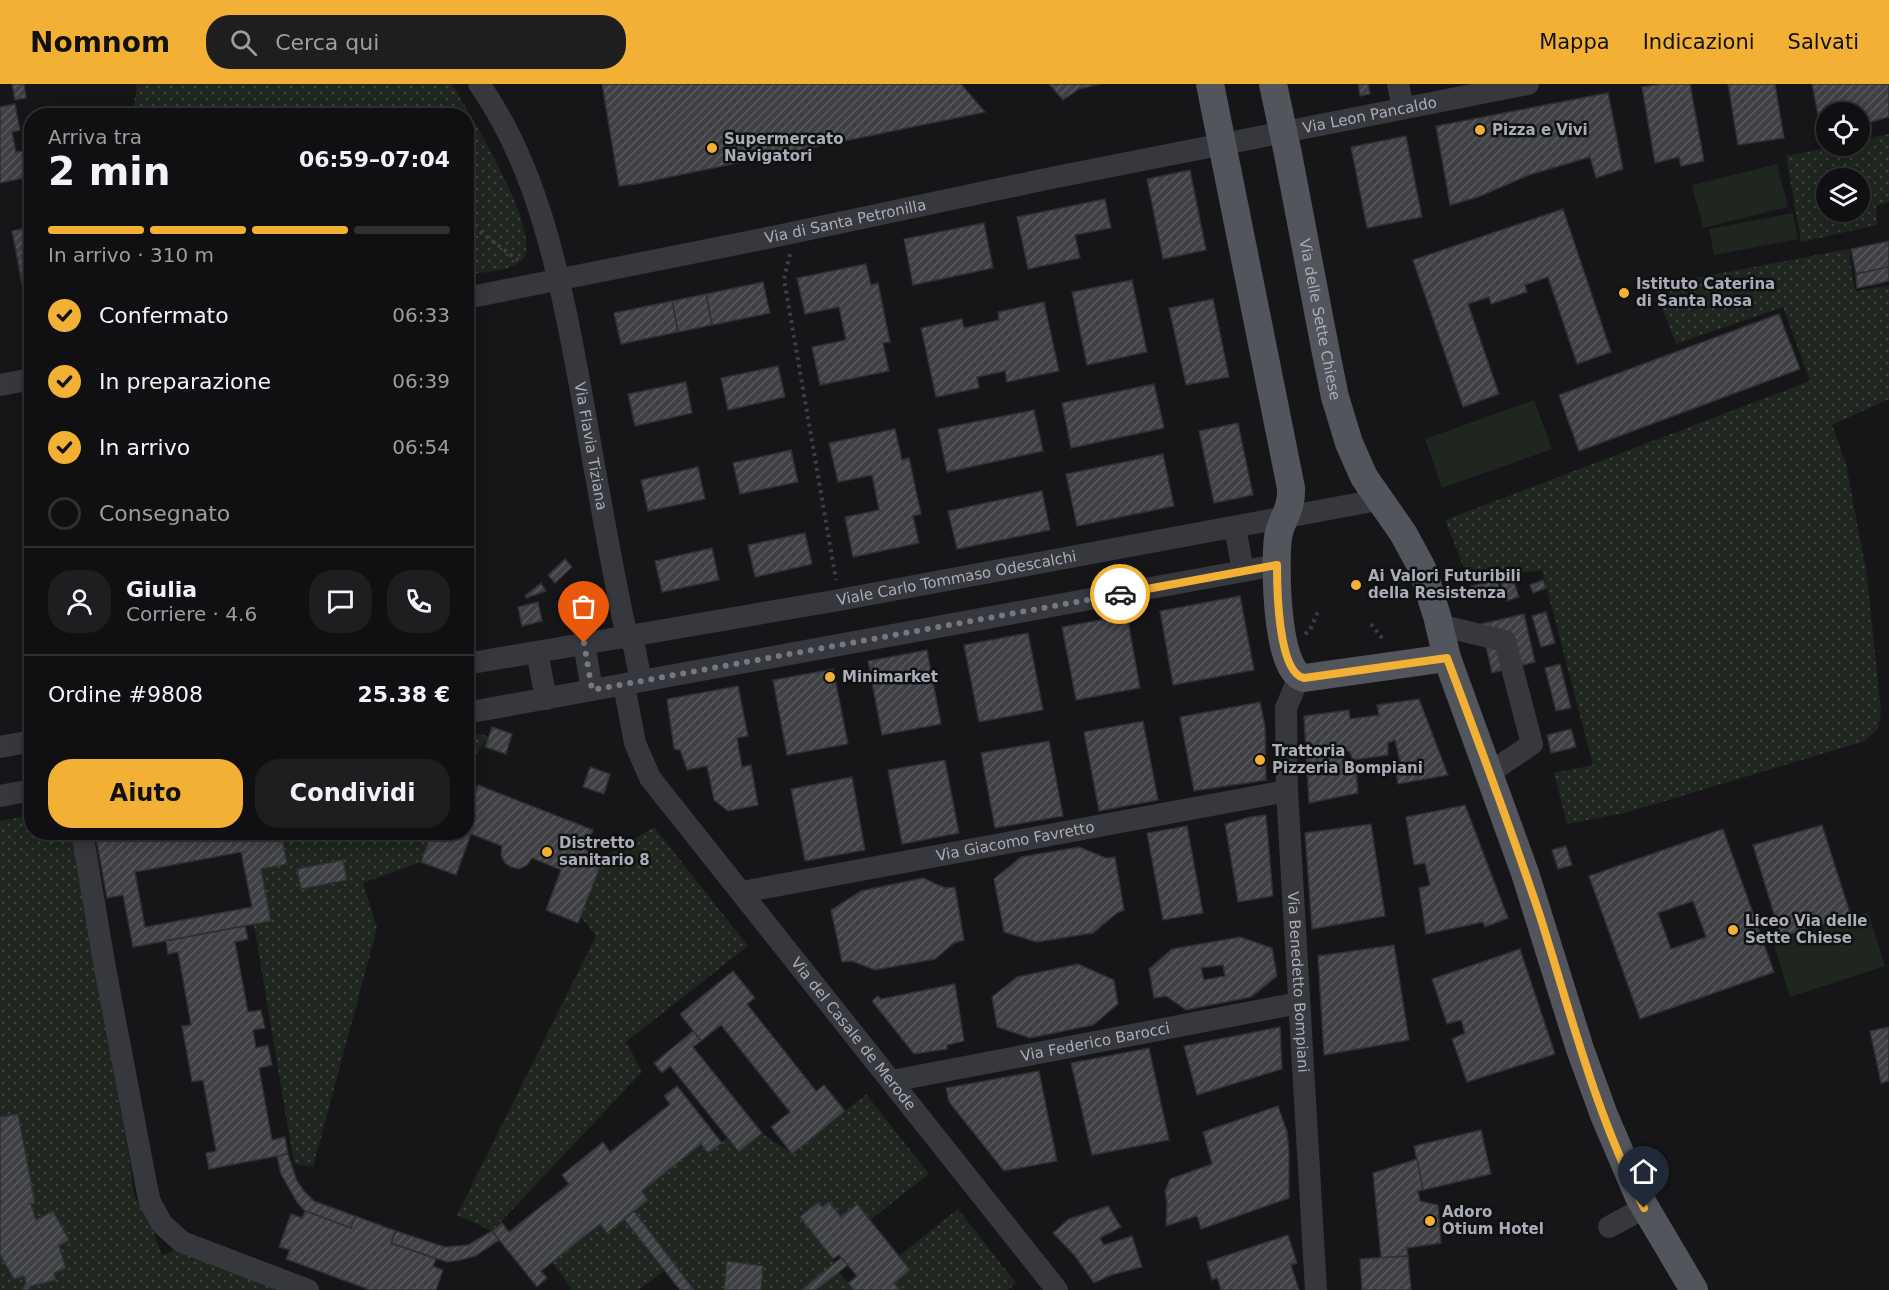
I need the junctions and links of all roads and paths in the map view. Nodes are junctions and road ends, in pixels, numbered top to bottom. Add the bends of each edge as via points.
1 (479, 84) edge
2 (1210, 84) edge
3 (1273, 84) edge
4 (1398, 84) edge
5 (1528, 84) edge
6 (1403, 108) junction
7 (1283, 133) junction
8 (1223, 145) junction
9 (474, 229) edge
10 (792, 248) dead end
11 (518, 260) dead end
12 (558, 280) junction
13 (474, 296) edge
14 (24, 380) edge
15 (0, 385) edge
16 (1378, 500) junction
17 (1286, 518) junction
18 (1235, 527) junction
19 (1277, 565) junction
20 (1243, 571) junction
21 (839, 600) junction
22 (1319, 609) dead end
23 (1371, 624) dead end
24 (624, 625) junction
25 (1439, 625) junction
26 (1302, 637) dead end
27 (584, 643) junction
28 (1388, 645) dead end
29 (537, 652) junction
30 (1447, 658) junction
31 (474, 663) edge
32 (1299, 677) junction
33 (632, 683) junction
34 (592, 690) junction
35 (546, 699) junction
36 (475, 711) edge
37 (24, 742) edge
38 (0, 747) edge
39 (1490, 772) junction
40 (1287, 791) junction
41 (24, 792) edge
42 (0, 796) edge
43 (83, 840) edge
44 (742, 892) junction
45 (1299, 1003) junction
46 (892, 1080) junction
47 (1644, 1208) junction
48 (1609, 1227) dead end
49 (308, 1290) edge
50 (1057, 1290) edge
51 (1317, 1290) edge
52 (1694, 1290) edge

1 - 12 street, Via Flavia Tiziana via 501,118 528,175
2 - 8 main road
3 - 7 main road, Via delle Sette Chiese
4 - 6 street
5 - 6 street, Via Leon Pancaldo
6 - 7 street, Via Leon Pancaldo
7 - 8 street
7 - 16 main road, Via delle Sette Chiese via 1335,397 1355,460
8 - 12 street, Via di Santa Petronilla
8 - 17 main road via 1291,488
9 - 11 path
10 - 21 path via 784,279
12 - 13 street, Via di Santa Petronilla
12 - 24 street, Via Flavia Tiziana
14 - 15 street
16 - 17 street, Viale Carlo Tommaso Odescalchi
16 - 25 main road, Via delle Sette Chiese via 1415,552
17 - 18 street, Viale Carlo Tommaso Odescalchi
17 - 19 main road via 1279,535
18 - 20 street
18 - 21 street, Viale Carlo Tommaso Odescalchi
19 - 20 street
19 - 32 main road via 1284,646
20 - 33 street
21 - 24 street, Viale Carlo Tommaso Odescalchi
22 - 26 path via 1310,630
23 - 28 path
24 - 27 street, Viale Carlo Tommaso Odescalchi
24 - 33 street, Via Flavia Tiziana via 634,646
25 - 30 main road, Via delle Sette Chiese
25 - 39 street via 1505,641 1532,744
27 - 29 street, Viale Carlo Tommaso Odescalchi
27 - 34 street
29 - 31 street, Viale Carlo Tommaso Odescalchi
29 - 35 street
30 - 32 main road
30 - 39 main road
32 - 40 street, Via Benedetto Bompiani via 1286,708
33 - 34 street
33 - 44 street, Via del Casale de Merode via 637,751 650,778
34 - 35 street
35 - 36 street
37 - 38 street
39 - 47 main road via 1592,1081
40 - 44 street, Via Giacomo Favretto
40 - 45 street, Via Benedetto Bompiani
41 - 42 street
43 - 49 street via 140,1155 155,1213 182,1242
44 - 46 street, Via del Casale de Merode
45 - 46 street, Via Federico Barocci
45 - 51 street, Via Benedetto Bompiani
46 - 50 street, Via del Casale de Merode
47 - 48 street
47 - 52 main road

